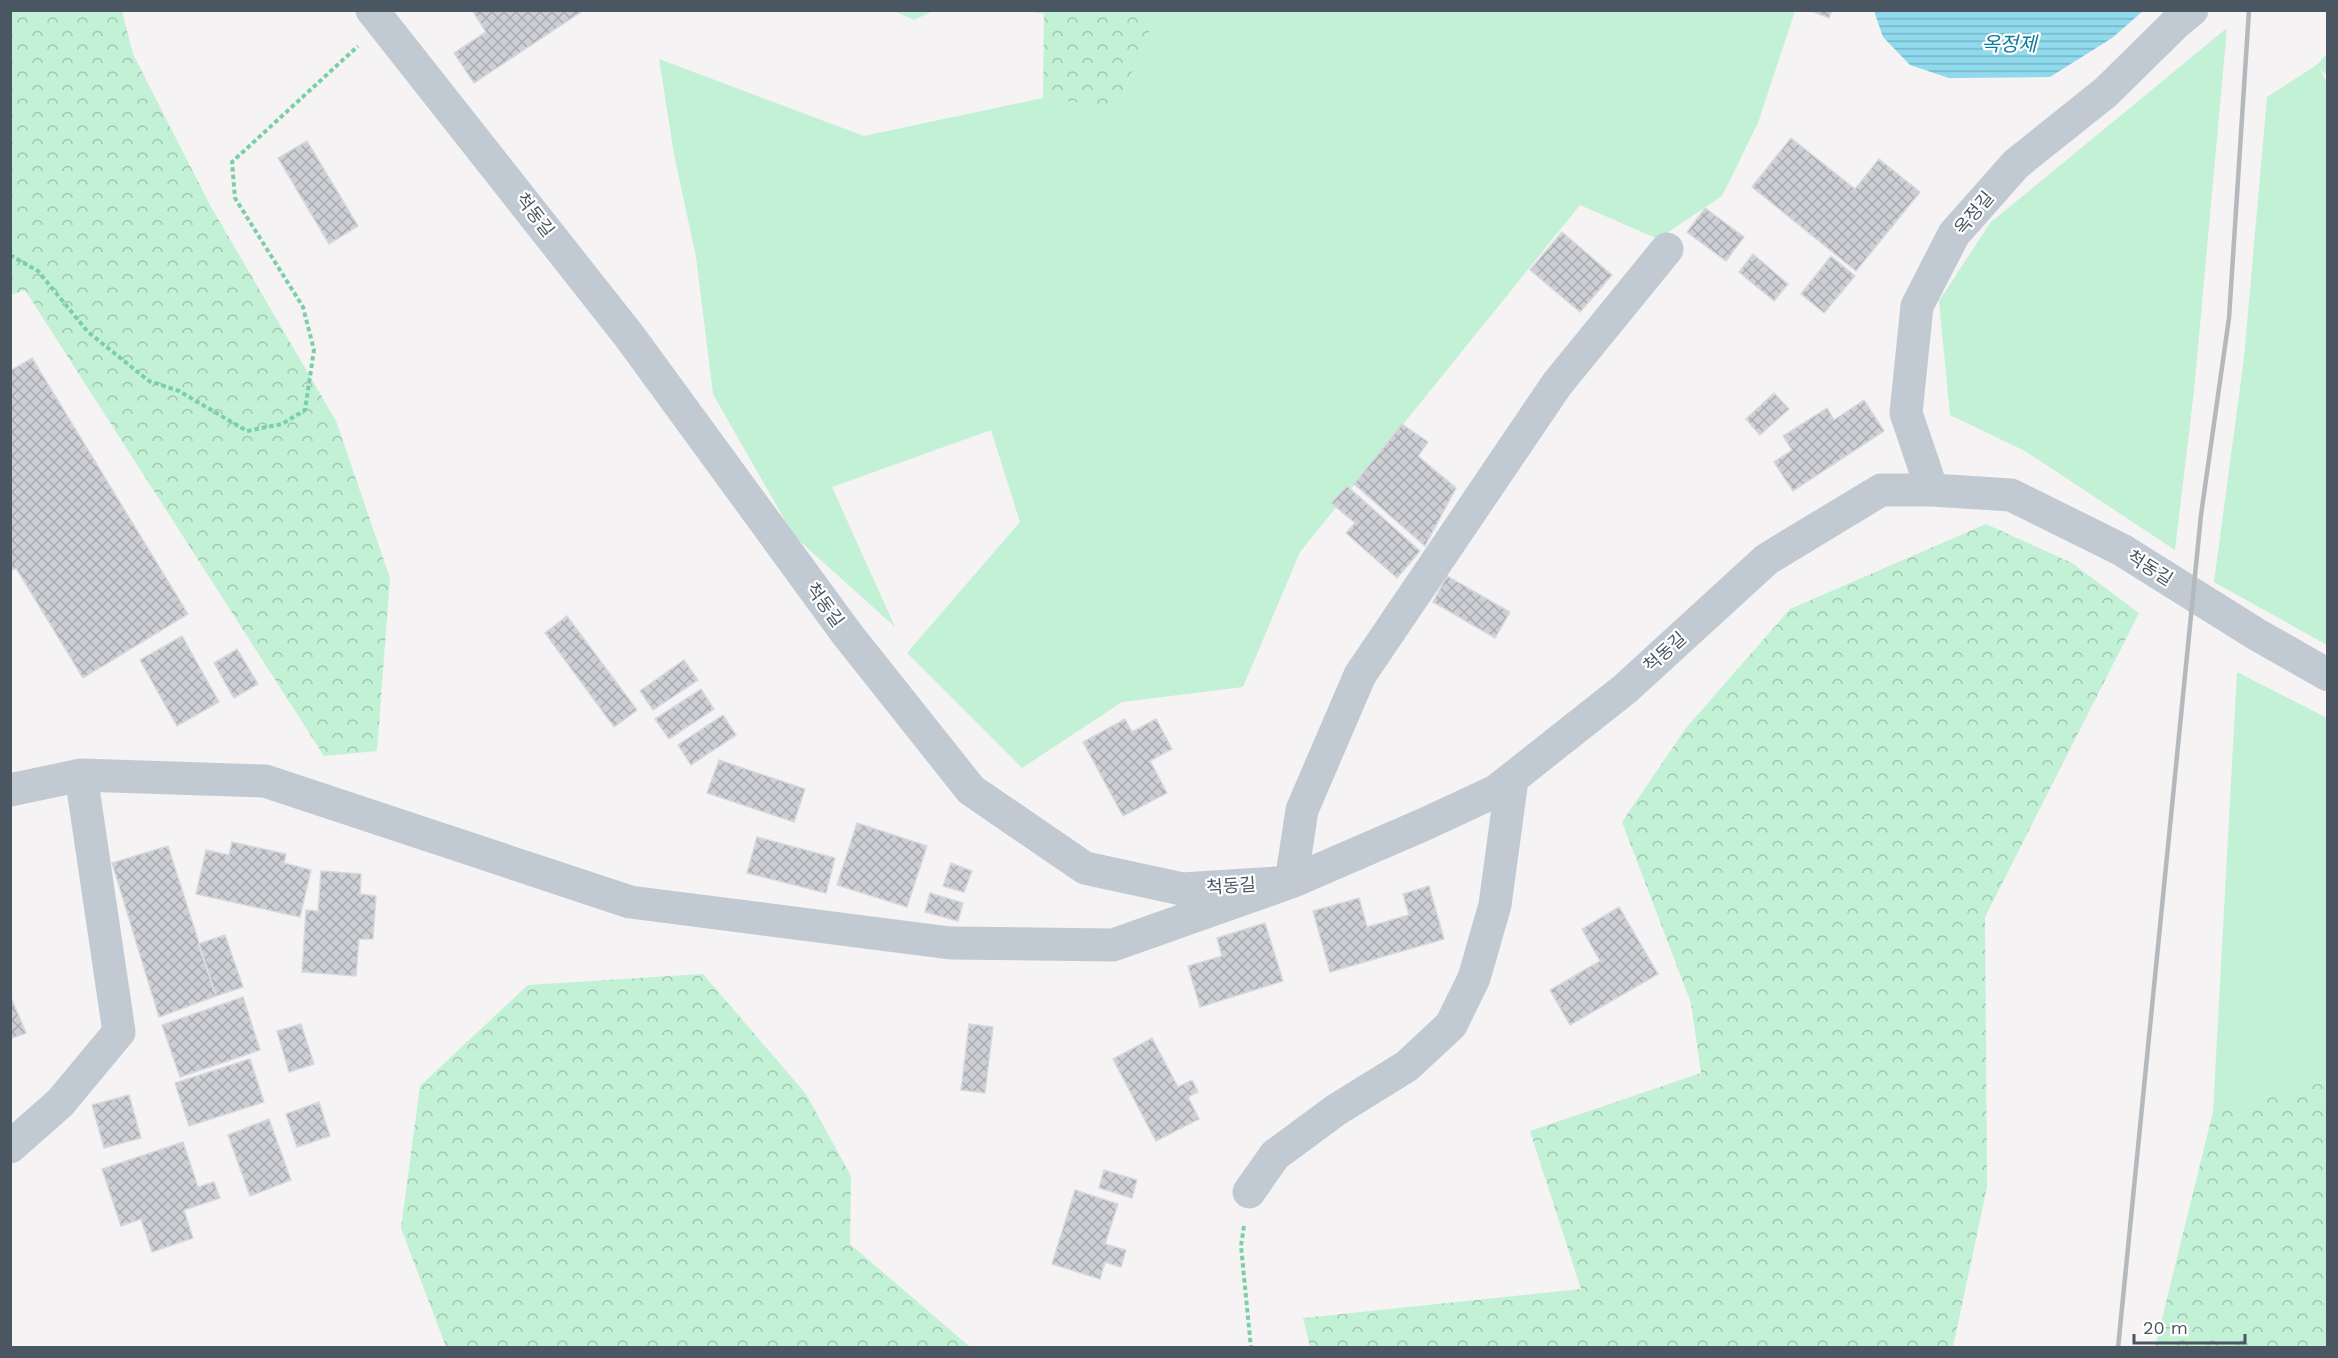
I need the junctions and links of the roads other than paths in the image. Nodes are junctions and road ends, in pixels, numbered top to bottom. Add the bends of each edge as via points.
1 (2192, 10) edge
2 (376, 16) edge
3 (1667, 249) dead end
4 (1932, 490) junction
5 (2328, 675) edge
6 (81, 775) junction
7 (1512, 779) junction
8 (10, 790) edge
9 (1292, 882) junction
10 (10, 1147) edge
11 (1249, 1192) road end

1 - 4 street, 옥정길 via 2106,92 2016,164 1954,234 1917,306 1906,413
2 - 9 street, 척동길 via 630,337 847,634 971,790 1085,868 1182,889
3 - 9 street via 1557,384 1360,675 1302,810
4 - 5 street, 척동길 via 2011,495 2122,550
4 - 7 street, 척동길 via 1881,490 1767,559 1625,689
6 - 8 street
6 - 9 street via 265,781 630,902 950,943 1113,945
6 - 10 street via 119,1032 60,1103
7 - 9 street, 척동길 via 1466,806
7 - 11 street via 1495,905 1474,978 1451,1025 1407,1066 1336,1110 1275,1155

